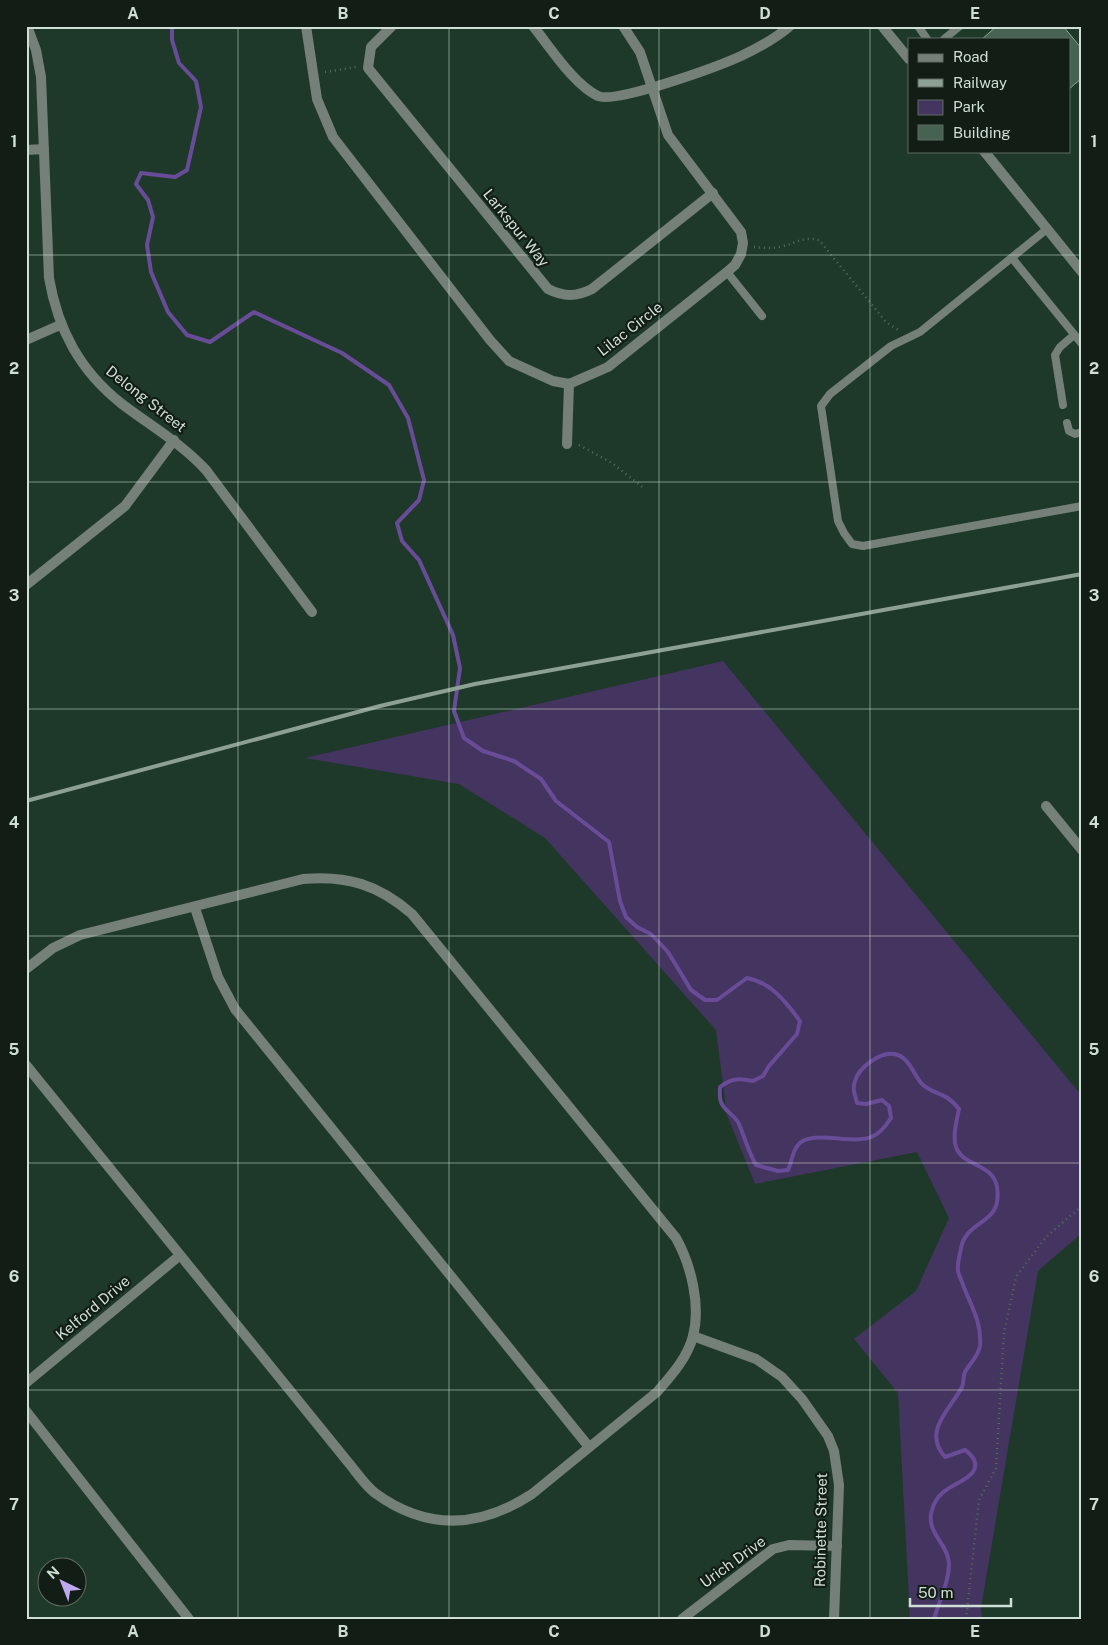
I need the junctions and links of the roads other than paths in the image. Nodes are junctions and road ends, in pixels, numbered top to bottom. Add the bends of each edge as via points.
1 (27, 26) edge
2 (306, 26) edge
3 (392, 26) edge
4 (533, 26) edge
5 (624, 26) edge
6 (790, 26) edge
7 (882, 26) edge
8 (918, 26) edge
9 (960, 26) edge
10 (926, 38) edge
11 (945, 38) edge
12 (908, 59) edge
13 (651, 87) junction
14 (44, 149) junction
15 (26, 150) edge
16 (985, 152) edge
17 (713, 193) junction
18 (1047, 229) junction
19 (1012, 258) junction
20 (727, 272) junction
21 (1082, 272) edge
22 (762, 316) dead end
23 (60, 325) junction
24 (1074, 335) junction
25 (26, 340) edge
26 (1082, 344) edge
27 (569, 384) junction
28 (1063, 406) dead end
29 (1067, 423) dead end
30 (1082, 432) edge
31 (174, 440) junction
32 (567, 441) road end
33 (1082, 506) edge
34 (26, 585) edge
35 (312, 612) dead end
36 (1046, 806) dead end
37 (1082, 850) edge
38 (195, 908) junction
39 (26, 969) edge
40 (26, 1065) edge
41 (179, 1256) junction
42 (693, 1336) junction
43 (26, 1383) edge
44 (26, 1411) edge
45 (590, 1447) junction
46 (837, 1546) junction
47 (189, 1619) edge
48 (682, 1619) edge
49 (834, 1619) edge

1 - 14 street, Delong Street via 41,77
2 - 27 street via 311,75 325,123 333,137 490,340 510,361 553,381
3 - 17 street, Larkspur Way via 371,46 368,65 377,82 539,280 558,293 570,296 592,289
4 - 13 street via 588,91 601,97 630,95
5 - 13 street via 640,52
6 - 13 street via 740,57
7 - 12 street
8 - 10 lane
9 - 11 lane
13 - 17 street via 668,135
14 - 15 street
14 - 23 street, Delong Street via 49,278
16 - 18 street
17 - 20 street, Lilac Circle via 741,232 742,247 735,265
18 - 19 lane
18 - 21 street
19 - 24 lane
19 - 33 lane via 920,332 891,346 830,394 821,406 838,521 852,544 863,546
20 - 22 lane
20 - 27 street, Lilac Circle via 608,367
23 - 25 street
23 - 31 street, Delong Street via 70,347 102,387
24 - 26 lane
24 - 28 lane via 1055,355
27 - 32 street
29 - 30 lane via 1075,434
31 - 34 street via 124,506
31 - 35 street, Delong Street via 206,470
36 - 37 street
38 - 39 street via 80,935 54,948
38 - 42 street via 303,879 327,877 352,880 378,890 406,908 676,1238 685,1255 692,1282
38 - 45 street via 218,977 236,1009
40 - 41 street
41 - 43 street, Kelford Drive
41 - 45 street via 352,1468 374,1492 404,1509 431,1519 452,1521 489,1516 532,1494
42 - 45 street via 674,1372 657,1392
42 - 46 street, Robinette Street via 756,1359 782,1377 820,1422 838,1467
44 - 47 street
46 - 48 street, Urich Drive via 789,1545 773,1550
46 - 49 street, Robinette Street

